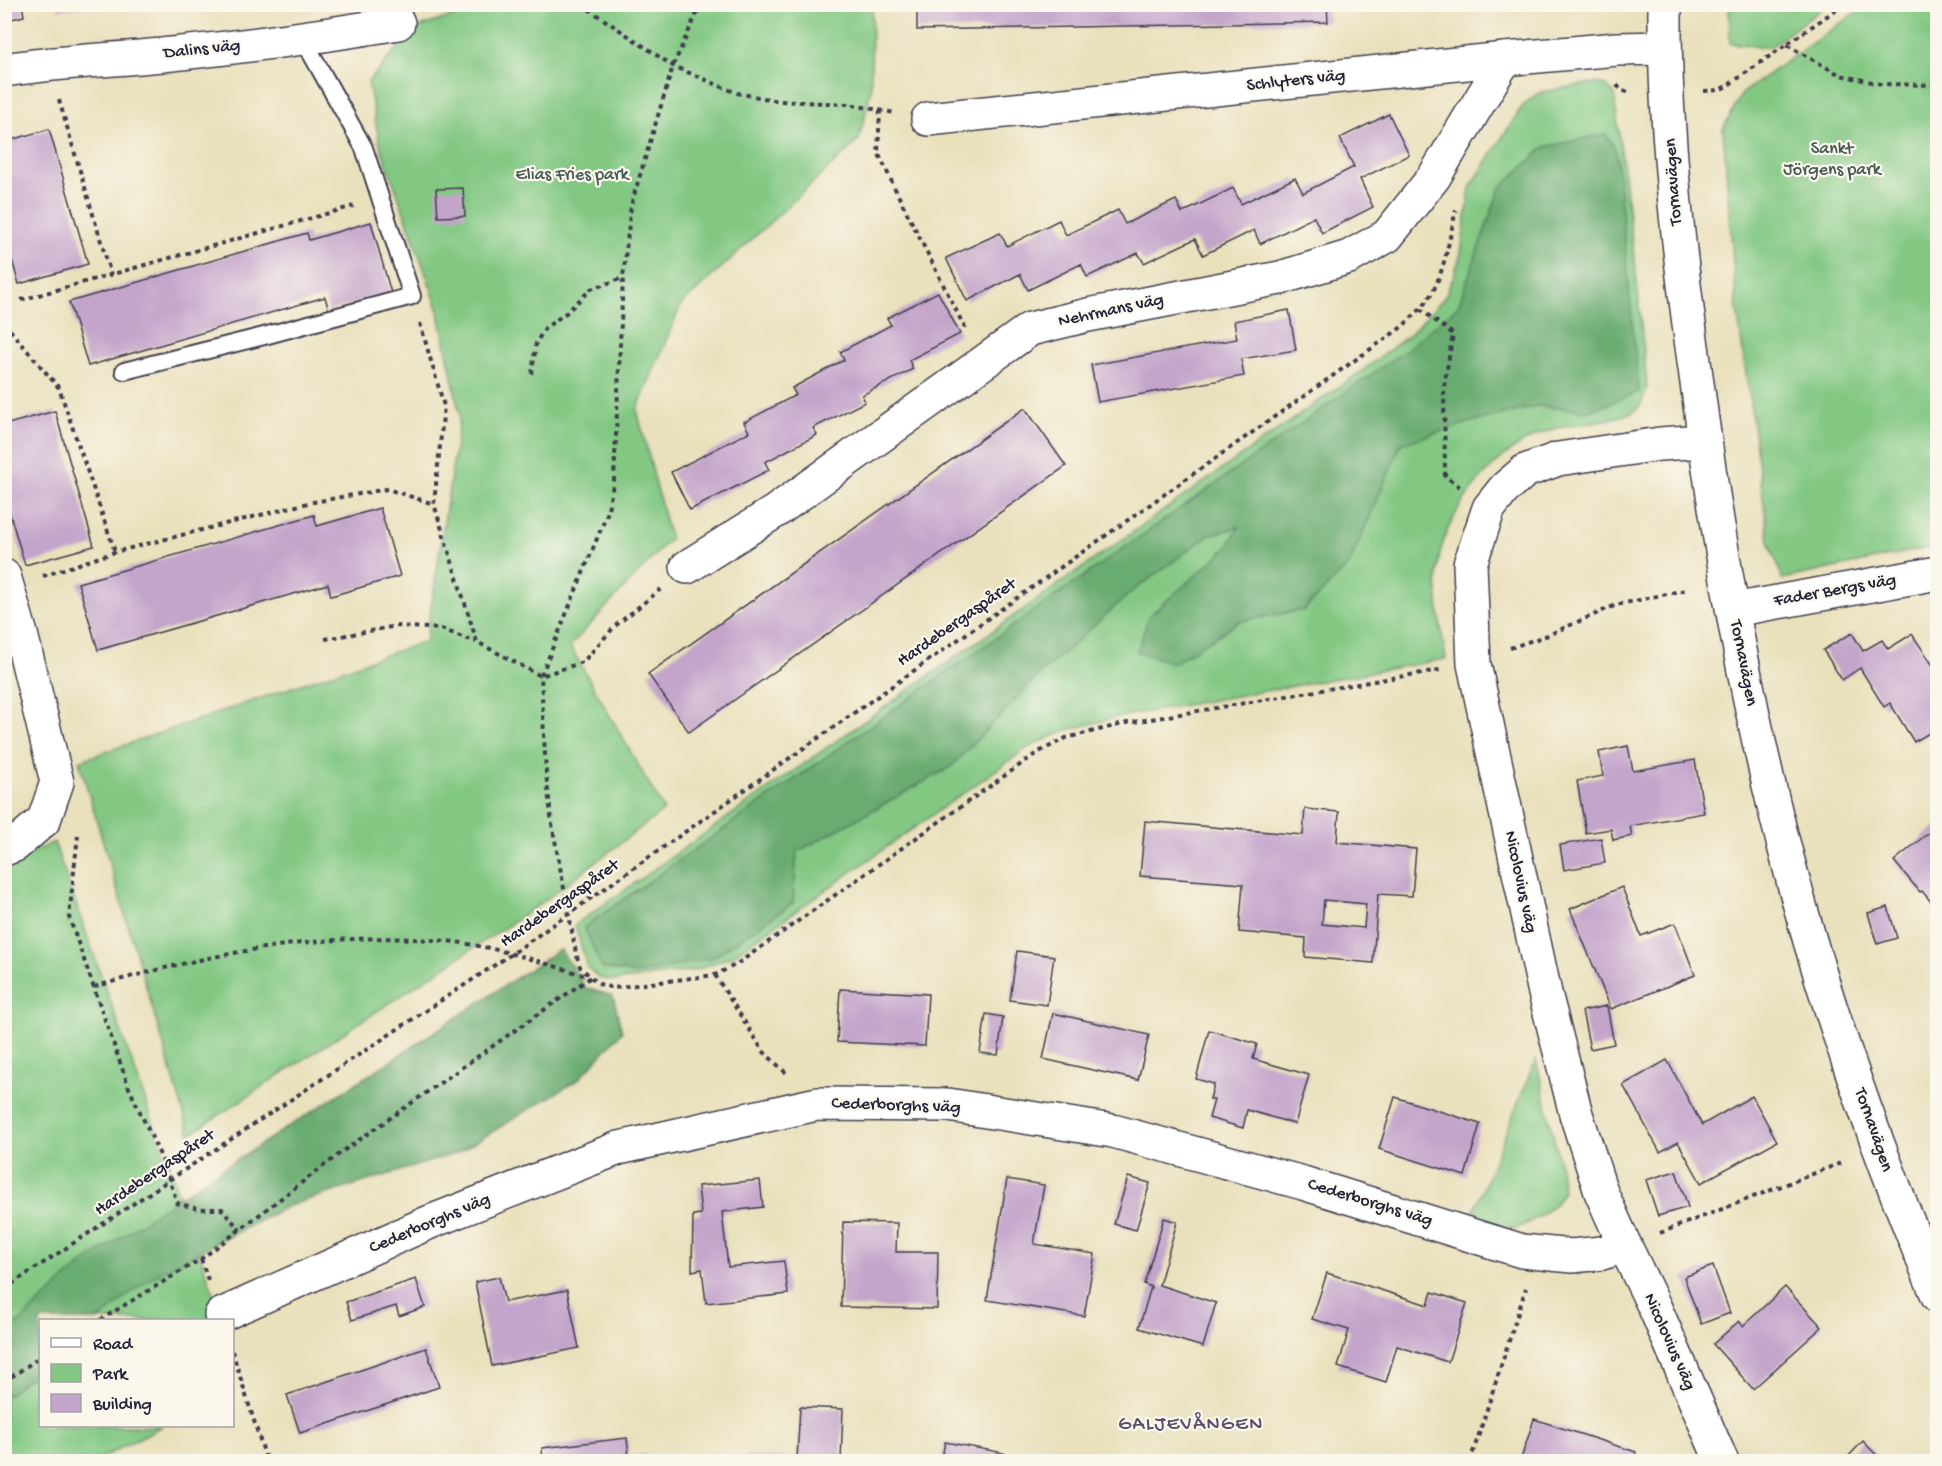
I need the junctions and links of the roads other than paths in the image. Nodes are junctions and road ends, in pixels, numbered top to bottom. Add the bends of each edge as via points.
1 (1665, 4) edge
2 (398, 22) dead end
3 (303, 39) junction
4 (1665, 48) junction
5 (1505, 59) junction
6 (4, 70) edge
7 (928, 119) road end
8 (124, 371) dead end
9 (1704, 441) junction
10 (687, 567) road end
11 (1938, 573) edge
12 (6, 582) edge
13 (1733, 610) junction
14 (4, 849) edge
15 (1624, 1246) junction
16 (1938, 1296) edge
17 (221, 1315) dead end
18 (1722, 1461) edge

1 - 4 street, Tornavägen
2 - 3 street, Dalins väg
3 - 6 street, Dalins väg
3 - 8 lane via 364,148 412,296
4 - 5 street, Schlyters väg
4 - 9 street, Tornavägen via 1674,202
5 - 7 street, Schlyters väg
5 - 10 street, Nehrmans väg via 1434,177 1387,236 1349,257 1280,278 1030,329 776,511
9 - 13 street, Tornavägen
9 - 15 street, Nicolovius väg via 1558,459 1526,471 1489,508 1470,564 1474,664 1545,993 1576,1114 1601,1192
11 - 13 street, Fader Bergs väg
12 - 14 street via 57,782 44,820
13 - 16 street, Tornavägen via 1762,759 1829,1002 1905,1217
15 - 17 street, Cederborghs väg via 1602,1254 1572,1256 1522,1251 1303,1183 1113,1131 948,1105 817,1104 619,1148 430,1222
15 - 18 street, Nicolovius väg

